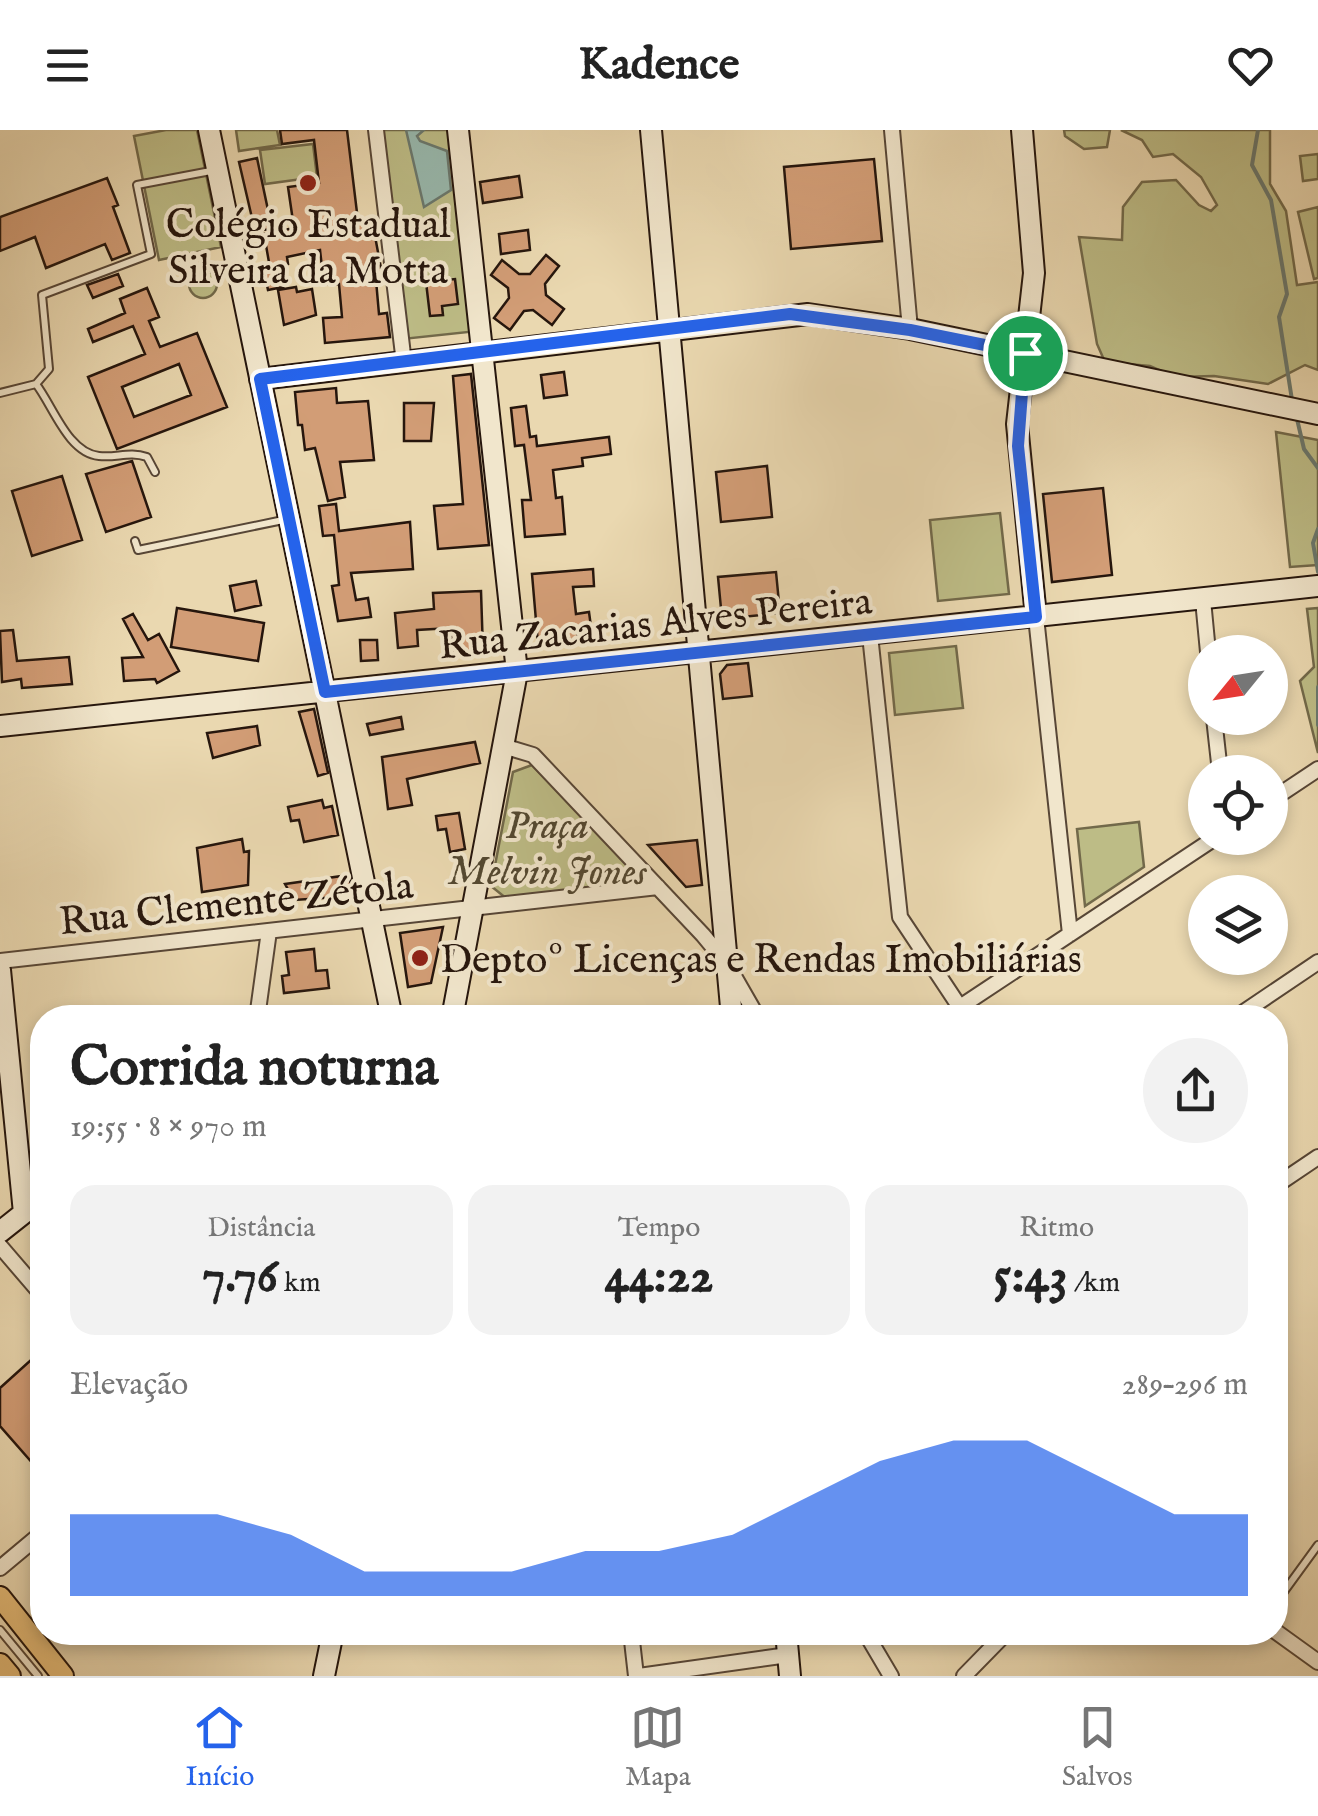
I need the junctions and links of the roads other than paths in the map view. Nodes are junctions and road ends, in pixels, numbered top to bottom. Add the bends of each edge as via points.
1 (208, 130) edge
2 (376, 130) edge
3 (458, 130) edge
4 (651, 130) edge
5 (892, 130) edge
6 (1022, 130) edge
7 (217, 170) junction
8 (670, 329) junction
9 (910, 330) junction
10 (485, 352) junction
11 (1025, 353) junction
12 (404, 362) junction
13 (260, 379) junction
14 (36, 384) junction
15 (0, 392) edge
16 (1313, 413) edge
17 (155, 472) dead end
18 (289, 519) junction
19 (135, 540) dead end
20 (1318, 586) edge
21 (1203, 600) junction
22 (1036, 617) junction
23 (870, 635) junction
24 (1206, 635) edge
25 (700, 652) junction
26 (517, 672) junction
27 (325, 692) junction
28 (0, 726) edge
29 (503, 746) junction
30 (1318, 770) edge
31 (1288, 789) edge
32 (1189, 855) edge
33 (658, 887) junction
34 (472, 908) junction
35 (372, 920) junction
36 (269, 931) junction
37 (1070, 934) junction
38 (0, 962) edge
39 (1318, 962) edge
40 (727, 964) junction
41 (0, 970) edge
42 (259, 1005) edge
43 (389, 1005) edge
44 (454, 1005) edge
45 (731, 1005) edge
46 (751, 1005) edge
47 (959, 1005) edge
48 (974, 1005) edge
49 (1254, 1005) edge
50 (1318, 1157) edge
51 (1288, 1177) edge
52 (30, 1190) edge
53 (30, 1214) edge
54 (0, 1232) edge
55 (0, 1246) edge
56 (30, 1282) edge
57 (30, 1544) edge
58 (1318, 1545) edge
59 (0, 1568) edge
60 (1288, 1586) edge
61 (0, 1598) edge
62 (0, 1630) edge
63 (30, 1635) edge
64 (1288, 1640) edge
65 (38, 1645) edge
66 (331, 1645) edge
67 (633, 1645) edge
68 (873, 1645) edge
69 (994, 1645) edge
70 (1318, 1662) edge
71 (0, 1664) edge
72 (789, 1666) edge
73 (10, 1676) edge
74 (38, 1676) edge
75 (63, 1676) edge
76 (324, 1676) edge
77 (638, 1676) edge
78 (892, 1676) edge
79 (964, 1676) edge

1 - 7 main road
2 - 12 street
3 - 10 main road
4 - 8 main road
5 - 9 street
6 - 11 main road via 1034,243
7 - 13 main road
7 - 14 lane via 137,185 152,254 42,295 49,369
8 - 9 main road via 808,314
8 - 10 main road
8 - 25 main road
9 - 11 main road
10 - 12 main road
10 - 26 main road
11 - 16 main road
11 - 22 main road via 1017,435
12 - 13 main road
13 - 18 main road
14 - 15 lane
14 - 17 lane via 78,448 93,456 147,456
18 - 19 lane via 138,550
18 - 27 main road
20 - 21 main road, Rua Zacarias Alves Pereira
21 - 22 main road, Rua Zacarias Alves Pereira
21 - 24 street
22 - 23 main road, Rua Zacarias Alves Pereira
22 - 37 street
23 - 25 main road, Rua Zacarias Alves Pereira
23 - 47 street via 900,917
25 - 26 main road, Rua Zacarias Alves Pereira
25 - 40 main road
26 - 27 main road, Rua Zacarias Alves Pereira
26 - 29 main road
27 - 28 main road, Rua Zacarias Alves Pereira
27 - 35 main road
29 - 33 street via 533,755
29 - 34 main road
30 - 31 street
32 - 37 street
33 - 34 street, Rua Clemente Zétola
33 - 40 street
34 - 35 street, Rua Clemente Zétola
34 - 44 main road
35 - 36 street, Rua Clemente Zétola
35 - 43 main road
36 - 38 street, Rua Clemente Zétola
36 - 42 street
37 - 48 street
39 - 49 street
40 - 45 main road
40 - 46 street
41 - 52 main road
50 - 51 street
53 - 54 main road
55 - 56 street
57 - 59 street
58 - 60 lane
61 - 63 main road
62 - 74 lane
64 - 70 street
65 - 75 main road
66 - 76 main road
67 - 77 street
68 - 78 street
69 - 79 street
71 - 73 main road
72 - 77 street

